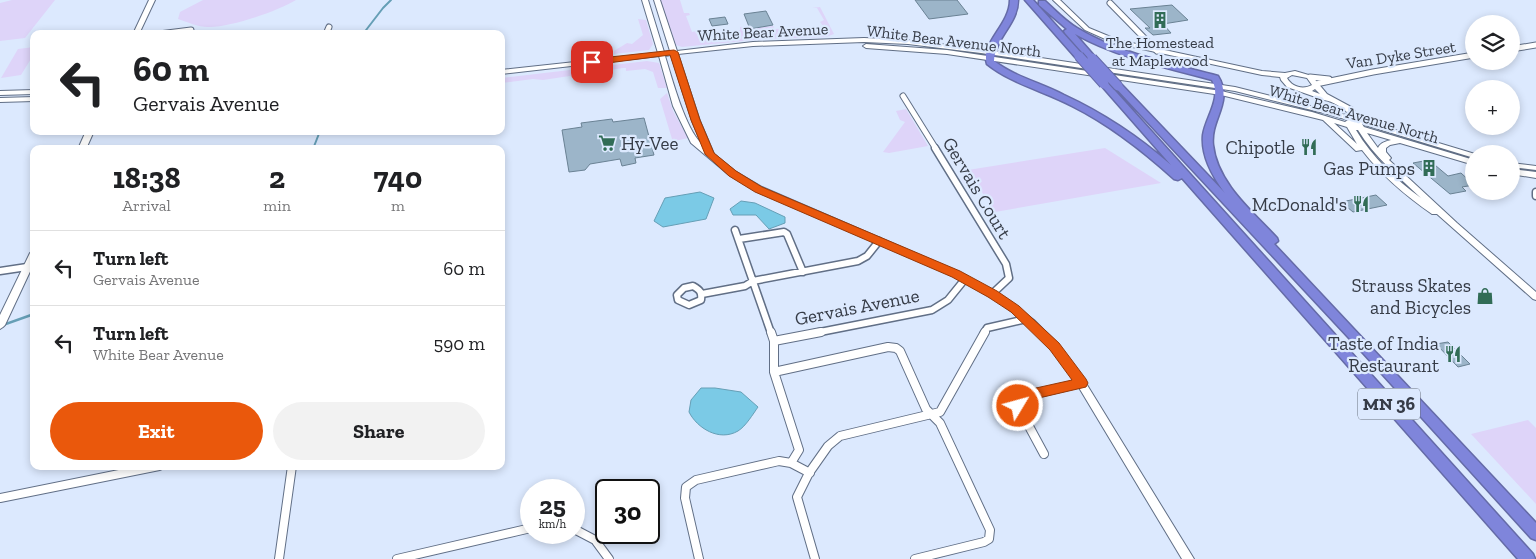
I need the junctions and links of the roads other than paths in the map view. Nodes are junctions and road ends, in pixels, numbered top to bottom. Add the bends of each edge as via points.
1 (152, 0) edge
2 (645, 0) edge
3 (657, 0) edge
4 (1014, 0) edge
5 (1029, 0) edge
6 (1056, 0) edge
7 (1041, 2) edge
8 (1110, 4) dead end
9 (329, 27) dead end
10 (138, 30) edge
11 (328, 30) edge
12 (848, 42) joint
13 (1536, 45) edge
14 (1520, 48) edge
15 (1157, 51) junction
16 (674, 52) junction
17 (661, 54) junction
18 (990, 55) junction
19 (1465, 57) edge
20 (505, 72) edge
21 (1310, 77) junction
22 (1284, 78) junction
23 (1332, 79) junction
24 (1316, 85) junction
25 (1221, 89) junction
26 (1303, 90) junction
27 (30, 92) edge
28 (0, 93) edge
29 (903, 96) dead end
30 (1323, 98) junction
31 (30, 99) edge
32 (0, 100) edge
33 (1313, 111) junction
34 (1345, 116) junction
35 (1356, 119) junction
36 (1350, 125) junction
37 (1361, 129) junction
38 (1407, 144) junction
39 (1465, 153) edge
40 (710, 154) junction
41 (1465, 160) edge
42 (1520, 165) edge
43 (1379, 166) junction
44 (1536, 168) edge
45 (1520, 172) edge
46 (1536, 174) edge
47 (1407, 181) junction
48 (1454, 225) junction
49 (736, 230) dead end
50 (739, 239) junction
51 (878, 241) junction
52 (1250, 248) junction
53 (30, 261) edge
54 (27, 267) junction
55 (0, 271) edge
56 (803, 272) junction
57 (965, 279) junction
58 (753, 281) junction
59 (702, 294) dead end
60 (992, 294) junction
61 (1536, 297) edge
62 (1026, 319) junction
63 (0, 325) edge
64 (1351, 332) junction
65 (774, 341) junction
66 (774, 372) junction
67 (1081, 383) junction
68 (933, 415) junction
69 (1044, 454) dead end
70 (791, 463) junction
71 (139, 470) edge
72 (291, 470) edge
73 (810, 473) junction
74 (0, 498) edge
75 (520, 531) edge
76 (1536, 533) edge
77 (585, 534) edge
78 (279, 559) edge
79 (397, 559) edge
80 (609, 559) edge
81 (698, 559) edge
82 (815, 559) edge
83 (915, 559) edge
84 (1188, 559) edge
85 (1528, 559) edge

1 - 10 street
2 - 17 street, Gervais Avenue
3 - 16 street
4 - 18 highway via 1012,15 992,45
5 - 52 highway, MN 36, bridge
6 - 15 street via 1079,23 1096,34
7 - 25 highway via 1072,29 1096,43 1209,76
7 - 64 highway, MN 36, bridge
8 - 15 street
9 - 11 street
12 - 16 street, White Bear Avenue via 773,43
12 - 18 street, White Bear Avenue North
13 - 14 street
15 - 22 street
16 - 17 street, White Bear Avenue
16 - 40 street, Gervais Avenue
17 - 20 street, White Bear Avenue
17 - 40 street, Gervais Avenue via 685,124 694,141
18 - 25 street, White Bear Avenue North
18 - 52 highway via 995,67 1063,97 1148,152 1187,185
19 - 23 street, Van Dyke Street
21 - 22 street via 1295,73
21 - 23 street, Van Dyke Street
21 - 24 street
22 - 26 street via 1294,88
23 - 24 street, Van Dyke Street
24 - 26 street
24 - 35 street via 1325,95 1349,108
25 - 33 street, White Bear Avenue North
25 - 64 highway via 1221,97 1208,128 1213,165 1235,197
26 - 30 street
27 - 28 street
29 - 60 street, Gervais Court via 1006,264 1009,278
30 - 33 street via 1328,106
30 - 34 street via 1340,107
31 - 32 street
33 - 34 street, White Bear Avenue North
33 - 36 street, White Bear Avenue North
33 - 43 street
34 - 35 street, White Bear Avenue North
34 - 36 street
35 - 37 street
35 - 39 street, White Bear Avenue North
36 - 37 street, White Bear Avenue North
36 - 43 street via 1361,146
37 - 38 street, White Bear Avenue North
37 - 47 street via 1377,152
38 - 41 street, White Bear Avenue North
38 - 47 street via 1388,143 1381,150
40 - 51 street, Gervais Avenue via 759,190
42 - 44 street
43 - 48 street via 1420,202
45 - 46 street
47 - 48 street
48 - 61 street
49 - 50 street, Gervais Avenue
50 - 56 street via 788,234
50 - 58 street, Gervais Avenue
51 - 56 street via 858,261
51 - 57 street, Gervais Avenue
52 - 85 highway, MN 36
53 - 54 street
54 - 55 street
54 - 63 street
56 - 58 street
57 - 60 street, Gervais Avenue
57 - 65 street, Gervais Avenue via 948,300 932,310
58 - 59 street via 745,286
58 - 65 street, Gervais Avenue
60 - 62 street, Gervais Avenue
62 - 67 street, Gervais Avenue via 1054,346
62 - 68 street via 987,328 940,412
64 - 76 highway, MN 36
65 - 66 street, Gervais Avenue
66 - 68 street via 892,346 902,353 926,409
66 - 70 street, Gervais Avenue via 799,450
67 - 69 street via 1019,398 1018,406
67 - 84 street, Gervais Avenue
68 - 73 street via 840,436 830,443
68 - 83 street via 940,423 990,535 984,542
70 - 73 street
70 - 81 street via 779,461 696,480 686,487 685,498
71 - 74 street
72 - 78 street
73 - 82 street via 799,492 798,501
75 - 79 street
77 - 80 street via 598,542

